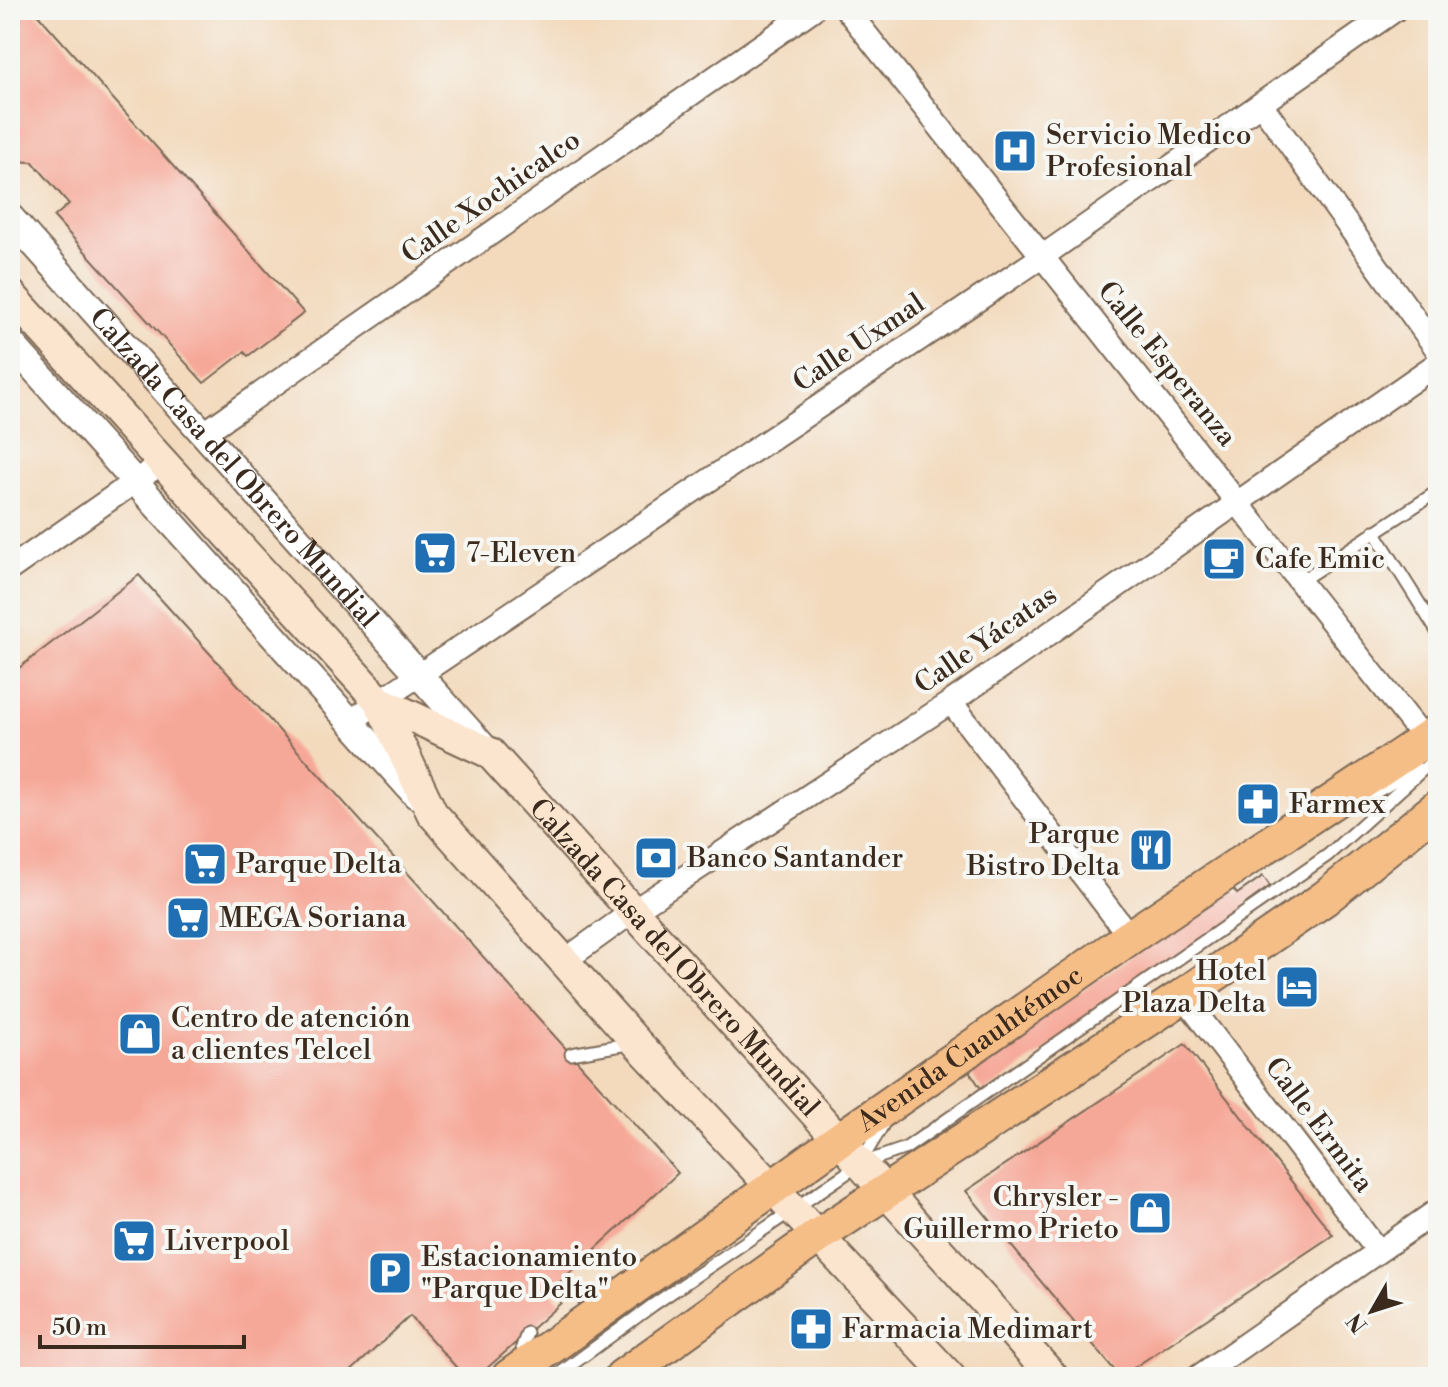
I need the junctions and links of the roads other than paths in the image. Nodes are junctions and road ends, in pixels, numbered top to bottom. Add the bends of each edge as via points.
1 (812, 10) edge
2 (847, 10) edge
3 (1395, 10) edge
4 (1261, 104) junction
5 (10, 217) edge
6 (1043, 256) junction
7 (10, 294) edge
8 (10, 342) edge
9 (1438, 351) edge
10 (1438, 363) edge
11 (204, 433) junction
12 (163, 462) junction
13 (136, 481) junction
14 (1438, 491) edge
15 (1239, 502) junction
16 (1374, 531) junction
17 (10, 569) edge
18 (1302, 580) junction
19 (1438, 633) edge
20 (419, 673) junction
21 (379, 701) junction
22 (951, 702) junction
23 (352, 720) junction
24 (1436, 748) edge
25 (490, 753) junction
26 (1362, 801) dead end
27 (1438, 807) edge
28 (432, 813) junction
29 (1336, 815) dead end
30 (632, 912) junction
31 (1182, 919) dead end
32 (1130, 937) junction
33 (564, 961) junction
34 (1092, 980) dead end
35 (1183, 996) junction
36 (637, 1043) junction
37 (571, 1054) dead end
38 (849, 1152) junction
39 (885, 1192) junction
40 (783, 1198) junction
41 (1438, 1210) edge
42 (818, 1236) junction
43 (1378, 1251) junction
44 (530, 1362) edge
45 (622, 1377) edge
46 (950, 1377) edge
47 (1053, 1377) edge
48 (1198, 1377) edge

1 - 11 street, Calle Xochicalco
2 - 6 street, Calle Esperanza
3 - 4 street, Calle Uxmal
4 - 6 street, Calle Uxmal
4 - 9 street
5 - 11 street, Calzada Casa del Obrero Mundial
6 - 15 street, Calle Esperanza
6 - 20 street, Calle Uxmal
7 - 12 main road, Calzada Casa del Obrero Mundial
8 - 13 street, Calzada Casa del Obrero Mundial
10 - 15 street, Calle Yácatas
11 - 20 street, Calzada Casa del Obrero Mundial
12 - 13 street
12 - 21 main road, Calzada Casa del Obrero Mundial
13 - 17 street
13 - 23 street, Calzada Casa del Obrero Mundial
14 - 16 lane
15 - 18 street, Calle Esperanza
15 - 22 street, Calle Yácatas
16 - 18 lane
16 - 19 lane
18 - 24 street, Calle Esperanza
20 - 21 street, Calle Uxmal
20 - 25 street, Calzada Casa del Obrero Mundial
21 - 23 street, Calle Uxmal
21 - 25 main road, Calzada Casa del Obrero Mundial
21 - 28 main road, Calzada Casa del Obrero Mundial
22 - 30 street, Calle Yácatas
22 - 32 street
23 - 28 street, Calzada Casa del Obrero Mundial
24 - 26 lane
24 - 32 main road, Avenida Cuauhtémoc
24 - 38 lane, Avenida Cuauhtémoc via 1328,855 906,1148
25 - 30 main road, Calzada Casa del Obrero Mundial
27 - 35 main road via 1325,898
28 - 33 main road, Calzada Casa del Obrero Mundial
29 - 31 lane
30 - 33 street, Calle Yácatas
30 - 38 main road, Calzada Casa del Obrero Mundial
32 - 38 main road, Avenida Cuauhtémoc
33 - 36 main road, Calzada Casa del Obrero Mundial
34 - 38 lane, Avenida Cuauhtémoc
35 - 39 main road
35 - 43 street, Calle Ermita
36 - 37 lane
36 - 40 main road, Calzada Casa del Obrero Mundial
38 - 39 main road, Calzada Casa del Obrero Mundial
38 - 40 main road, Avenida Cuauhtémoc
39 - 42 main road
39 - 47 main road, Calzada Casa del Obrero Mundial
40 - 42 main road, Calzada Casa del Obrero Mundial
40 - 44 main road, Avenida Cuauhtémoc
41 - 43 street
42 - 45 main road
42 - 46 main road, Calzada Casa del Obrero Mundial
43 - 48 street

